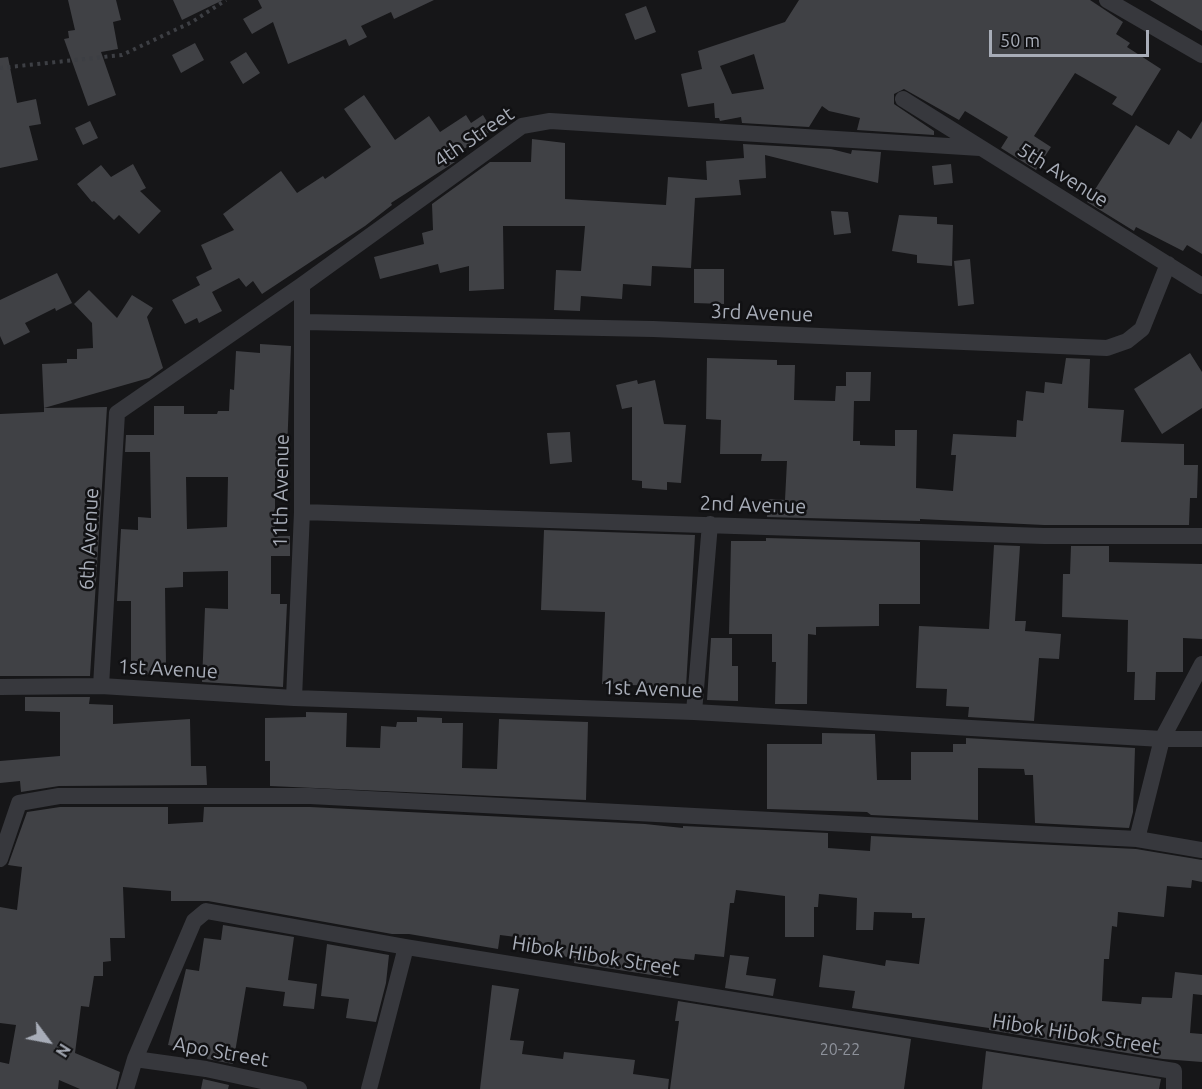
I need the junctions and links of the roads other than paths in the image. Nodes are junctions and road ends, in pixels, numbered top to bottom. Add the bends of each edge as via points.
1 (1107, 0) edge
2 (1202, 55) edge
3 (903, 99) dead end
4 (980, 148) junction
5 (1168, 264) junction
6 (302, 285) junction
7 (1202, 286) edge
8 (304, 322) junction
9 (132, 402) joint
10 (302, 512) junction
11 (710, 524) junction
12 (1202, 536) edge
13 (1202, 664) edge
14 (101, 686) junction
15 (0, 687) edge
16 (294, 698) junction
17 (694, 712) junction
18 (1162, 739) junction
19 (1202, 739) edge
20 (1137, 839) junction
21 (1202, 849) edge
22 (0, 859) edge
23 (406, 947) junction
24 (135, 1059) junction
25 (126, 1089) edge
26 (299, 1089) edge
27 (369, 1089) edge
28 (1174, 1089) edge

1 - 2 street
3 - 4 street, 5th Avenue
4 - 5 street, 5th Avenue
4 - 6 street, 4th Street via 550,121 522,126
5 - 7 street, 5th Avenue
5 - 8 street, 3rd Avenue via 1142,329 1127,341 1107,348 653,329
6 - 8 street, 11th Avenue
6 - 9 street, 4th Street
8 - 10 street, 11th Avenue
9 - 14 street, 6th Avenue via 117,413
10 - 11 street, 2nd Avenue
10 - 16 street, 11th Avenue
11 - 12 street, 2nd Avenue via 1044,536
11 - 17 street
13 - 18 street
14 - 15 street, 1st Avenue
14 - 16 street, 1st Avenue
16 - 17 street, 1st Avenue
17 - 18 street, 1st Avenue
18 - 19 street, 1st Avenue
18 - 20 street
20 - 21 street
20 - 22 street via 310,796 59,796 19,803
23 - 24 street, Hibok Hibok Street via 206,911 194,921
23 - 27 street
23 - 28 street, Hibok Hibok Street via 1174,1071
24 - 25 street, Hibok Hibok Street
24 - 26 street, Apo Street

